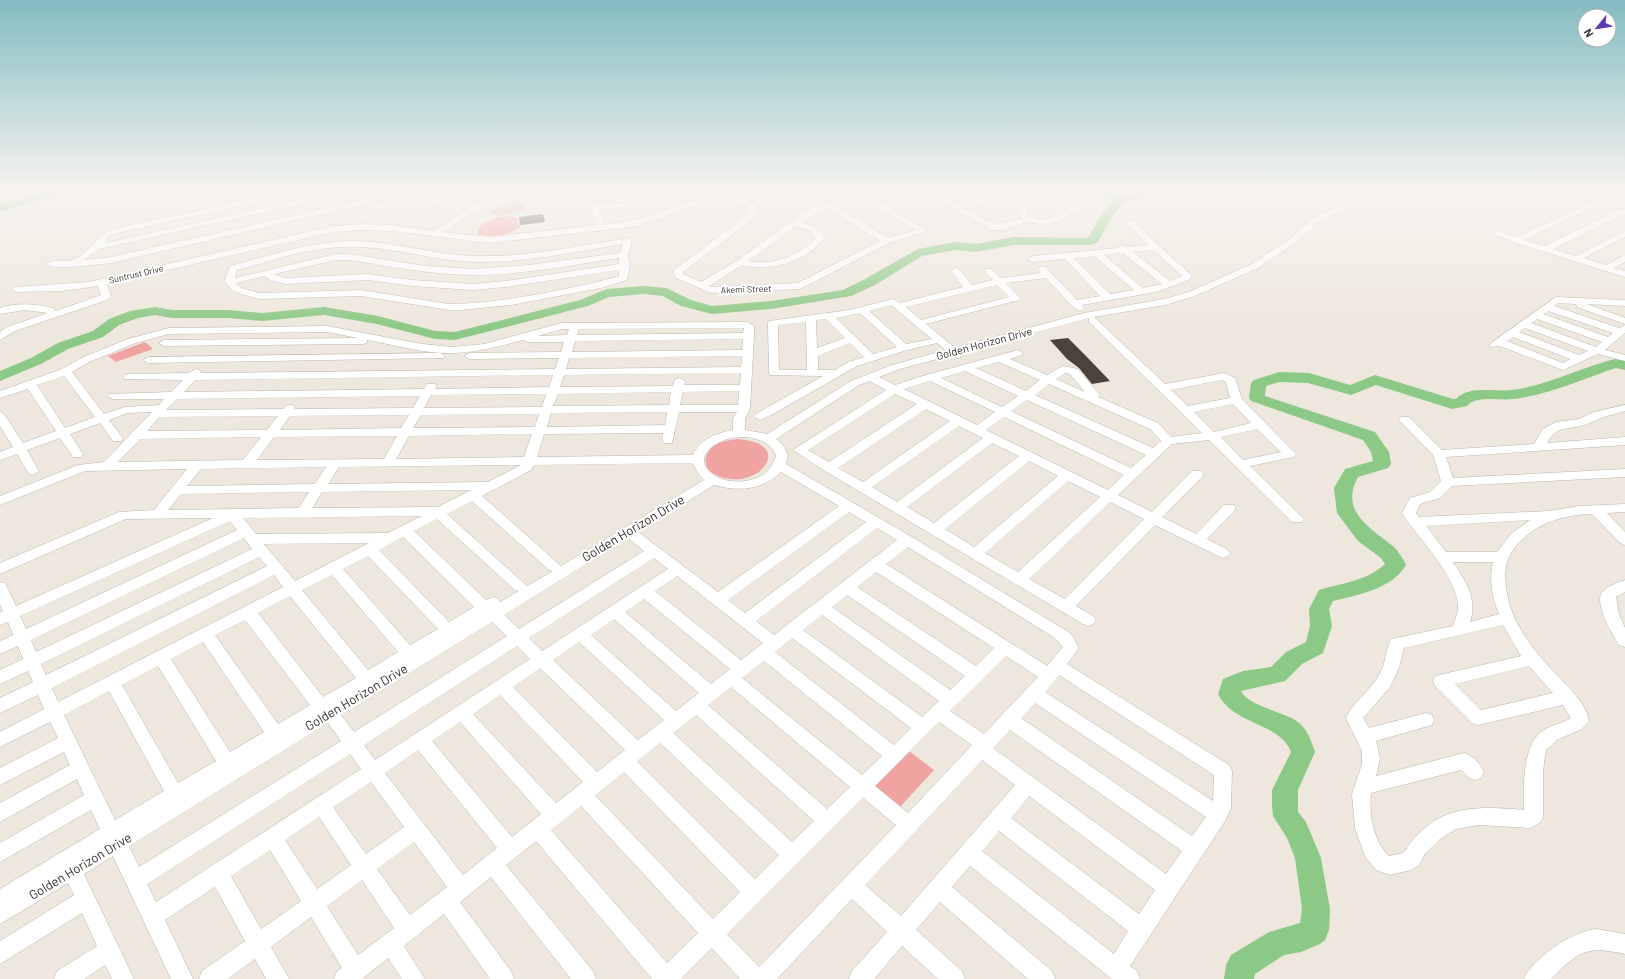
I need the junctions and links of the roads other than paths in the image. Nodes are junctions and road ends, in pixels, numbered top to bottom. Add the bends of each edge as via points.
1 (105, 237) edge
2 (144, 237) edge
3 (211, 237) edge
4 (294, 237) edge
5 (458, 237) edge
6 (533, 237) edge
7 (724, 237) edge
8 (776, 237) edge
9 (821, 237) edge
10 (879, 237) edge
11 (902, 237) edge
12 (1145, 237) edge
13 (1297, 237) edge
14 (1507, 237) edge
15 (1523, 237) edge
16 (1571, 237) edge
17 (1620, 237) edge
18 (472, 239) junction
19 (1516, 240) junction
20 (886, 241) junction
21 (97, 247) junction
22 (1122, 247) junction
23 (1156, 247) junction
24 (1545, 249) junction
25 (1096, 253) junction
26 (624, 255) junction
27 (449, 256) junction
28 (1067, 256) junction
29 (1625, 258) edge
30 (1576, 259) junction
31 (741, 262) junction
32 (52, 264) dead end
33 (73, 264) junction
34 (625, 266) junction
35 (1606, 268) junction
36 (430, 269) junction
37 (989, 270) dead end
38 (956, 272) dead end
39 (267, 273) junction
40 (1625, 274) edge
41 (1048, 275) junction
42 (1000, 281) junction
43 (102, 282) junction
44 (230, 282) junction
45 (412, 283) junction
46 (1215, 283) junction
47 (1169, 285) junction
48 (702, 286) junction
49 (17, 288) dead end
50 (969, 288) junction
51 (1142, 292) junction
52 (392, 298) junction
53 (1108, 298) junction
54 (1566, 300) junction
55 (1074, 303) junction
56 (1625, 303) edge
57 (899, 306) junction
58 (1547, 307) junction
59 (862, 310) junction
60 (0, 311) edge
61 (1082, 311) dead end
62 (54, 315) junction
63 (1536, 315) junction
64 (829, 316) junction
65 (811, 318) junction
66 (1093, 320) junction
67 (1625, 321) edge
68 (919, 323) junction
69 (688, 324) junction
70 (1523, 324) junction
71 (575, 326) junction
72 (236, 330) junction
73 (1623, 330) edge
74 (1512, 333) junction
75 (345, 336) junction
76 (749, 336) junction
77 (0, 337) edge
78 (686, 337) junction
79 (571, 338) junction
80 (513, 339) junction
81 (852, 339) junction
82 (940, 340) junction
83 (365, 341) dead end
84 (1609, 341) junction
85 (224, 342) junction
86 (164, 343) dead end
87 (904, 348) junction
88 (1597, 351) junction
89 (1018, 352) dead end
90 (450, 353) junction
91 (748, 353) junction
92 (955, 353) junction
93 (683, 354) junction
94 (812, 354) junction
95 (565, 355) junction
96 (329, 357) junction
97 (209, 358) junction
98 (871, 358) junction
99 (999, 358) junction
100 (1625, 358) edge
101 (1579, 359) junction
102 (148, 360) dead end
103 (965, 368) junction
104 (747, 370) junction
105 (66, 371) junction
106 (680, 371) junction
107 (559, 372) junction
108 (438, 373) junction
109 (813, 373) junction
110 (834, 373) junction
111 (316, 375) junction
112 (192, 376) junction
113 (130, 377) dead end
114 (877, 377) junction
115 (930, 377) junction
116 (1048, 380) junction
117 (30, 384) junction
118 (746, 388) junction
119 (1162, 388) junction
120 (677, 389) junction
121 (895, 389) junction
122 (553, 390) junction
123 (428, 392) junction
124 (301, 393) junction
125 (0, 395) edge
126 (175, 395) junction
127 (1026, 395) junction
128 (113, 396) dead end
129 (1091, 398) junction
130 (1236, 400) junction
131 (925, 404) junction
132 (674, 408) junction
133 (744, 408) junction
134 (1625, 408) edge
135 (546, 410) junction
136 (1186, 410) junction
137 (160, 411) junction
138 (417, 411) junction
139 (1003, 412) junction
140 (287, 413) junction
141 (0, 416) edge
142 (760, 416) dead end
143 (102, 418) junction
144 (958, 420) junction
145 (1405, 420) dead end
146 (1259, 425) junction
147 (540, 430) junction
148 (978, 430) junction
149 (405, 432) junction
150 (62, 433) junction
151 (271, 433) junction
152 (743, 433) junction
153 (137, 435) junction
154 (1211, 436) junction
155 (992, 437) junction
156 (117, 438) dead end
157 (771, 441) junction
158 (1168, 441) junction
159 (1625, 441) edge
160 (1538, 448) junction
161 (20, 449) junction
162 (77, 454) dead end
163 (1155, 454) junction
164 (1439, 454) junction
165 (0, 456) edge
166 (1028, 456) junction
167 (698, 459) junction
168 (529, 460) junction
169 (388, 462) junction
170 (248, 463) junction
171 (335, 463) junction
172 (198, 464) junction
173 (1241, 464) junction
174 (108, 465) junction
175 (780, 466) junction
176 (829, 468) junction
177 (33, 471) dead end
178 (1625, 473) edge
179 (1133, 474) junction
180 (1197, 474) dead end
181 (1067, 475) junction
182 (709, 477) junction
183 (1448, 482) junction
184 (491, 486) junction
185 (318, 488) junction
186 (863, 488) junction
187 (177, 490) junction
188 (473, 495) junction
189 (1109, 496) junction
190 (0, 501) edge
191 (848, 506) junction
192 (897, 508) junction
193 (1229, 508) dead end
194 (1625, 508) edge
195 (1595, 509) junction
196 (303, 512) junction
197 (438, 513) junction
198 (233, 514) junction
199 (157, 515) junction
200 (1552, 515) junction
201 (1154, 518) junction
202 (1297, 519) dead end
203 (876, 522) junction
204 (1415, 522) junction
205 (405, 530) junction
206 (935, 530) junction
207 (628, 531) junction
208 (390, 538) junction
209 (254, 540) junction
210 (907, 540) junction
211 (1198, 540) junction
212 (1625, 540) edge
213 (370, 549) junction
214 (654, 551) junction
215 (1223, 553) dead end
216 (975, 554) junction
217 (1442, 557) junction
218 (1500, 557) junction
219 (876, 565) junction
220 (554, 566) junction
221 (276, 568) junction
222 (334, 568) junction
223 (0, 569) edge
224 (678, 569) junction
225 (1019, 580) junction
226 (1625, 585) edge
227 (0, 586) edge
228 (520, 586) junction
229 (293, 588) junction
230 (847, 588) junction
231 (645, 591) junction
232 (717, 600) junction
233 (822, 607) junction
234 (1066, 607) junction
235 (484, 608) junction
236 (248, 612) junction
237 (614, 612) junction
238 (6, 617) edge
239 (498, 618) dead end
240 (1508, 618) junction
241 (1088, 620) dead end
242 (745, 621) junction
243 (448, 630) junction
244 (792, 630) junction
245 (1459, 630) junction
246 (206, 634) junction
247 (580, 634) junction
248 (1623, 634) edge
249 (22, 637) junction
250 (518, 637) junction
251 (0, 648) edge
252 (770, 648) junction
253 (1004, 648) junction
254 (409, 654) junction
255 (161, 657) junction
256 (1533, 659) junction
257 (542, 660) junction
258 (32, 662) junction
259 (1054, 671) junction
260 (736, 674) junction
261 (977, 675) junction
262 (0, 677) edge
263 (112, 682) junction
264 (369, 683) junction
265 (42, 685) junction
266 (502, 686) junction
267 (1034, 693) junction
268 (711, 694) junction
269 (1566, 697) junction
270 (951, 700) junction
271 (696, 705) junction
272 (0, 706) edge
273 (321, 707) junction
274 (54, 712) junction
275 (461, 712) junction
276 (938, 712) junction
277 (1008, 719) junction
278 (335, 720) dead end
279 (1426, 720) dead end
280 (676, 721) junction
281 (923, 727) junction
282 (661, 733) junction
283 (275, 734) junction
284 (1364, 736) junction
285 (0, 740) edge
286 (420, 740) junction
287 (68, 741) junction
288 (351, 742) junction
289 (982, 746) junction
290 (894, 755) junction
291 (631, 756) junction
292 (227, 763) junction
293 (81, 768) junction
294 (372, 770) junction
295 (1475, 772) dead end
296 (0, 777) edge
297 (1028, 784) junction
298 (862, 786) junction
299 (1363, 787) junction
300 (589, 789) junction
301 (175, 794) junction
302 (95, 798) junction
303 (321, 805) junction
304 (0, 813) edge
305 (1218, 815) junction
306 (555, 816) junction
307 (998, 819) junction
308 (827, 821) junction
309 (909, 825) junction
310 (416, 829) junction
311 (538, 829) junction
312 (273, 837) junction
313 (116, 841) junction
314 (1195, 849) junction
315 (511, 850) junction
316 (0, 853) edge
317 (969, 853) junction
318 (792, 855) junction
319 (493, 864) junction
320 (69, 865) junction
321 (364, 867) junction
322 (218, 873) junction
323 (135, 881) junction
324 (851, 885) junction
325 (939, 888) junction
326 (1168, 888) junction
327 (754, 892) junction
328 (453, 895) junction
329 (86, 899) junction
330 (0, 900) edge
331 (314, 903) junction
332 (0, 914) edge
333 (152, 917) junction
334 (1142, 928) junction
335 (408, 930) junction
336 (902, 931) junction
337 (712, 933) junction
338 (258, 944) junction
339 (391, 944) junction
340 (1625, 944) edge
341 (109, 950) junction
342 (0, 953) edge
343 (1122, 974) edge
344 (351, 975) edge
345 (863, 978) edge
346 (65, 979) edge
347 (123, 979) edge
348 (182, 979) edge
349 (210, 979) edge
350 (278, 979) edge
351 (414, 979) edge
352 (503, 979) edge
353 (585, 979) edge
354 (666, 979) edge
355 (755, 979) edge
356 (762, 979) edge
357 (954, 979) edge
358 (1044, 979) edge
359 (1535, 979) edge

1 - 21 street
2 - 21 street
3 - 33 street via 111,260
4 - 43 street, Suntrust Drive
5 - 18 street, Suntrust Drive
6 - 18 street, Suntrust Drive via 507,240
7 - 48 street, Akemi Street via 678,271 679,276
8 - 31 street
9 - 31 street via 817,243 780,264 754,266
10 - 20 street
11 - 20 street, Akemi Street
12 - 23 street
13 - 46 street, Golden Horizon Drive via 1255,266
14 - 19 street
15 - 19 street
16 - 24 street
17 - 30 street
18 - 27 street
19 - 24 street
20 - 48 street, Akemi Street via 800,286 723,290 711,290
21 - 33 street
22 - 23 street
22 - 25 street
22 - 47 street
23 - 47 street via 1187,276
24 - 30 street
25 - 28 street
25 - 51 street
26 - 27 street via 628,241 493,258
26 - 34 street
26 - 36 street via 496,272
27 - 36 street
27 - 44 street via 359,244 328,245 233,268
28 - 41 street via 1033,259
28 - 53 street
29 - 35 street
30 - 35 street
31 - 48 street
32 - 33 street
34 - 45 street via 489,286 457,287
34 - 52 street via 624,278 601,285 511,302 450,307
35 - 40 street
36 - 39 street via 342,257 322,259
36 - 45 street
37 - 42 street
38 - 50 street
39 - 44 street
39 - 45 street via 273,278 285,281 368,277
41 - 42 street
41 - 55 street
42 - 50 street
42 - 68 street via 1016,298
43 - 49 street, Suntrust Drive via 62,288
43 - 62 street via 106,296 104,298
44 - 52 street via 238,290 258,296 357,293
45 - 52 street
46 - 66 street, Golden Horizon Drive via 1209,292 1191,301
46 - 92 street, Golden Horizon Drive via 1176,299 1084,316
47 - 51 street
50 - 57 street
51 - 53 street
53 - 55 street
54 - 56 street
54 - 58 street via 1556,300
54 - 67 street
55 - 61 street
57 - 59 street via 893,302
57 - 68 street
58 - 63 street
58 - 73 street
59 - 64 street
59 - 87 street
60 - 62 street via 44,308
62 - 77 street via 11,329
63 - 70 street
63 - 84 street
64 - 65 street
64 - 81 street
65 - 94 street
65 - 109 street via 773,323 774,373
66 - 92 street, Golden Horizon Drive
66 - 119 street
68 - 82 street
69 - 71 street
69 - 76 street via 747,325
69 - 78 street
70 - 74 street
70 - 88 street
71 - 79 street
71 - 80 street via 552,327
72 - 75 street via 327,329
72 - 85 street
72 - 105 street via 173,331 147,336 90,358
73 - 84 street
74 - 101 street
74 - 101 street via 1497,344 1563,367
75 - 83 street
75 - 85 street
75 - 90 street
75 - 96 street
76 - 78 street
76 - 91 street
78 - 79 street
78 - 93 street
79 - 80 street
79 - 95 street
80 - 90 street
81 - 94 street
81 - 98 street
82 - 87 street
82 - 92 street
84 - 88 street
85 - 86 street
85 - 97 street
87 - 98 street
88 - 100 street
88 - 101 street
89 - 99 street
90 - 95 street
90 - 96 street
90 - 108 street
91 - 93 street
91 - 104 street
92 - 114 street, Golden Horizon Drive
93 - 95 street
93 - 106 street
94 - 109 street
95 - 107 street
96 - 97 street
96 - 111 street
97 - 102 street
97 - 112 street
98 - 110 street
99 - 103 street
99 - 116 street
103 - 115 street
103 - 127 street
104 - 106 street
104 - 118 street
105 - 117 street
105 - 143 street
106 - 107 street
106 - 120 street
107 - 108 street
107 - 122 street
108 - 111 street
108 - 123 street
109 - 110 street
110 - 142 street
111 - 112 street
111 - 124 street
112 - 113 street
112 - 126 street
114 - 121 street via 883,386
114 - 157 street, Golden Horizon Drive
115 - 121 street
115 - 139 street
116 - 127 street
116 - 129 street
116 - 129 street via 1063,369 1074,371 1094,395
117 - 125 street
117 - 150 street
118 - 120 street
118 - 133 street
119 - 130 street via 1224,376 1231,380
119 - 136 street
120 - 122 street
120 - 132 street
121 - 131 street
121 - 176 street via 799,450
122 - 123 street
122 - 135 street
123 - 124 street
123 - 138 street
124 - 126 street
124 - 140 street
126 - 128 street
126 - 137 street
127 - 139 street
127 - 163 street
129 - 158 street via 1154,426
130 - 136 street
130 - 146 street
131 - 144 street
131 - 176 street
132 - 133 street
132 - 135 street
132 - 147 street via 669,434
133 - 152 street via 748,419
134 - 160 street via 1598,414 1582,422 1560,425 1547,432
135 - 138 street
135 - 147 street
136 - 154 street
137 - 140 street
137 - 143 street via 131,409
137 - 153 street
138 - 140 street
138 - 149 street
139 - 148 street
139 - 179 street
140 - 151 street
141 - 161 street
143 - 150 street
143 - 156 street
144 - 148 street
144 - 186 street
145 - 164 street
146 - 154 street
146 - 173 street via 1290,454
147 - 149 street
147 - 168 street
148 - 155 street
149 - 151 street
149 - 169 street
150 - 161 street
150 - 162 street
151 - 153 street
151 - 170 street
152 - 157 street
152 - 167 street via 726,435 709,443 701,450
153 - 174 street
154 - 158 street
154 - 173 street
155 - 166 street
155 - 192 street
157 - 175 street via 781,452
158 - 163 street
159 - 160 street
160 - 164 street
161 - 165 street
161 - 177 street
163 - 179 street
164 - 183 street
166 - 181 street
166 - 206 street
167 - 168 street
167 - 182 street via 699,467
168 - 169 street
168 - 184 street via 527,467
169 - 171 street
170 - 171 street
170 - 172 street
171 - 185 street
172 - 174 street
172 - 187 street
173 - 202 street
174 - 190 street via 82,468
175 - 182 street via 766,479 752,484 735,485
175 - 191 street
176 - 186 street
178 - 183 street
179 - 189 street
180 - 201 street
181 - 189 street
181 - 216 street
182 - 207 street, Golden Horizon Drive
182 - 220 street, Golden Horizon Drive
183 - 204 street via 1435,494 1415,501 1409,513
184 - 185 street
184 - 188 street
185 - 187 street
185 - 196 street
186 - 192 street
187 - 199 street
188 - 197 street
188 - 220 street
189 - 201 street
189 - 225 street
191 - 203 street
191 - 232 street
192 - 206 street
193 - 211 street
194 - 195 street
195 - 200 street
195 - 212 street
196 - 197 street
196 - 198 street
197 - 205 street
197 - 228 street
198 - 199 street
198 - 209 street
198 - 238 street
199 - 223 street via 129,515 118,518
200 - 204 street
200 - 218 street via 1518,534
201 - 211 street
201 - 234 street
203 - 210 street
203 - 242 street
204 - 217 street
205 - 208 street
205 - 235 street
206 - 216 street
207 - 214 street
207 - 264 street, Golden Horizon Drive
208 - 209 street
208 - 213 street
209 - 221 street
209 - 249 street
209 - 258 street
210 - 219 street
210 - 259 street via 1066,639 1071,648
211 - 215 street
213 - 222 street
213 - 243 street
214 - 224 street
214 - 250 street
216 - 225 street
217 - 218 street
217 - 245 street via 1459,585 1466,606
218 - 240 street via 1496,577 1498,592
219 - 230 street
219 - 253 street
220 - 228 street, Golden Horizon Drive
221 - 229 street
221 - 265 street
222 - 229 street
222 - 254 street
224 - 231 street
224 - 232 street
225 - 234 street
226 - 248 street via 1608,595 1608,610
227 - 238 street
228 - 235 street, Golden Horizon Drive
229 - 236 street
229 - 264 street
230 - 233 street
230 - 261 street
231 - 237 street
231 - 260 street
232 - 242 street
233 - 244 street
233 - 270 street
234 - 241 street
235 - 243 street, Golden Horizon Drive
236 - 246 street
236 - 273 street
237 - 247 street
237 - 268 street
238 - 249 street
239 - 250 street
240 - 245 street
240 - 256 street via 1518,639
242 - 252 street
243 - 254 street, Golden Horizon Drive
244 - 252 street
244 - 281 street
245 - 284 street via 1397,643 1384,683 1357,711 1354,718
246 - 255 street
246 - 283 street
247 - 257 street
247 - 280 street
249 - 251 street
249 - 258 street
250 - 257 street
250 - 288 street
252 - 260 street
252 - 290 street
253 - 259 street
253 - 261 street
254 - 264 street, Golden Horizon Drive
255 - 263 street
255 - 292 street
256 - 269 street
256 - 269 street via 1441,681 1478,718
257 - 266 street
257 - 291 street
258 - 262 street
258 - 265 street
259 - 267 street
259 - 305 street via 1223,771 1222,808
260 - 268 street
260 - 298 street
261 - 270 street
263 - 274 street
263 - 301 street
264 - 273 street, Golden Horizon Drive
264 - 313 street, Golden Horizon Drive
265 - 272 street
265 - 274 street
266 - 275 street
266 - 300 street
267 - 277 street
267 - 305 street
268 - 271 street
269 - 299 street via 1579,713 1580,721 1575,726 1549,736 1538,749 1531,806 1534,816 1530,819 1468,817 1434,831 1404,864 1388,866 1379,862 1366,838 1361,800
270 - 276 street
271 - 280 street
271 - 308 street
273 - 283 street, Golden Horizon Drive
274 - 285 street
274 - 287 street
275 - 286 street
275 - 306 street
276 - 281 street
276 - 289 street
277 - 289 street
277 - 314 street
278 - 288 street
279 - 284 street
280 - 282 street
281 - 290 street
282 - 291 street
282 - 318 street
283 - 292 street, Golden Horizon Drive
284 - 299 street via 1371,751 1371,763
286 - 294 street
286 - 315 street
287 - 293 street
287 - 296 street
288 - 294 street
288 - 323 street
289 - 297 street
289 - 309 street
290 - 298 street
291 - 300 street
291 - 327 street
292 - 301 street, Golden Horizon Drive
293 - 302 street
293 - 304 street
294 - 303 street
294 - 310 street
295 - 299 street via 1464,761
297 - 307 street
297 - 326 street
298 - 308 street
298 - 309 street
300 - 306 street
300 - 337 street
301 - 313 street, Golden Horizon Drive
302 - 313 street
302 - 316 street
303 - 312 street
303 - 321 street
305 - 314 street
306 - 311 street
307 - 317 street
307 - 334 street
308 - 318 street
309 - 324 street
310 - 321 street
310 - 328 street
311 - 315 street
311 - 354 street
312 - 322 street
312 - 331 street
313 - 320 street, Golden Horizon Drive
313 - 323 street
314 - 326 street
315 - 319 street
317 - 325 street
317 - 343 street
318 - 327 street
319 - 328 street
319 - 353 street
320 - 329 street
320 - 330 street, Golden Horizon Drive
320 - 332 street, Golden Horizon Drive
321 - 331 street
321 - 335 street
322 - 333 street
322 - 338 street
323 - 333 street
324 - 336 street
324 - 356 street
325 - 336 street
325 - 358 street
326 - 334 street
327 - 337 street
328 - 335 street
328 - 352 street
329 - 341 street
329 - 342 street
331 - 338 street
331 - 344 street
333 - 348 street
334 - 343 street
335 - 339 street
336 - 345 street
336 - 357 street
337 - 354 street
337 - 355 street
338 - 349 street
338 - 350 street
339 - 344 street
339 - 351 street
340 - 359 street via 1606,940 1582,942
341 - 346 street
341 - 347 street

